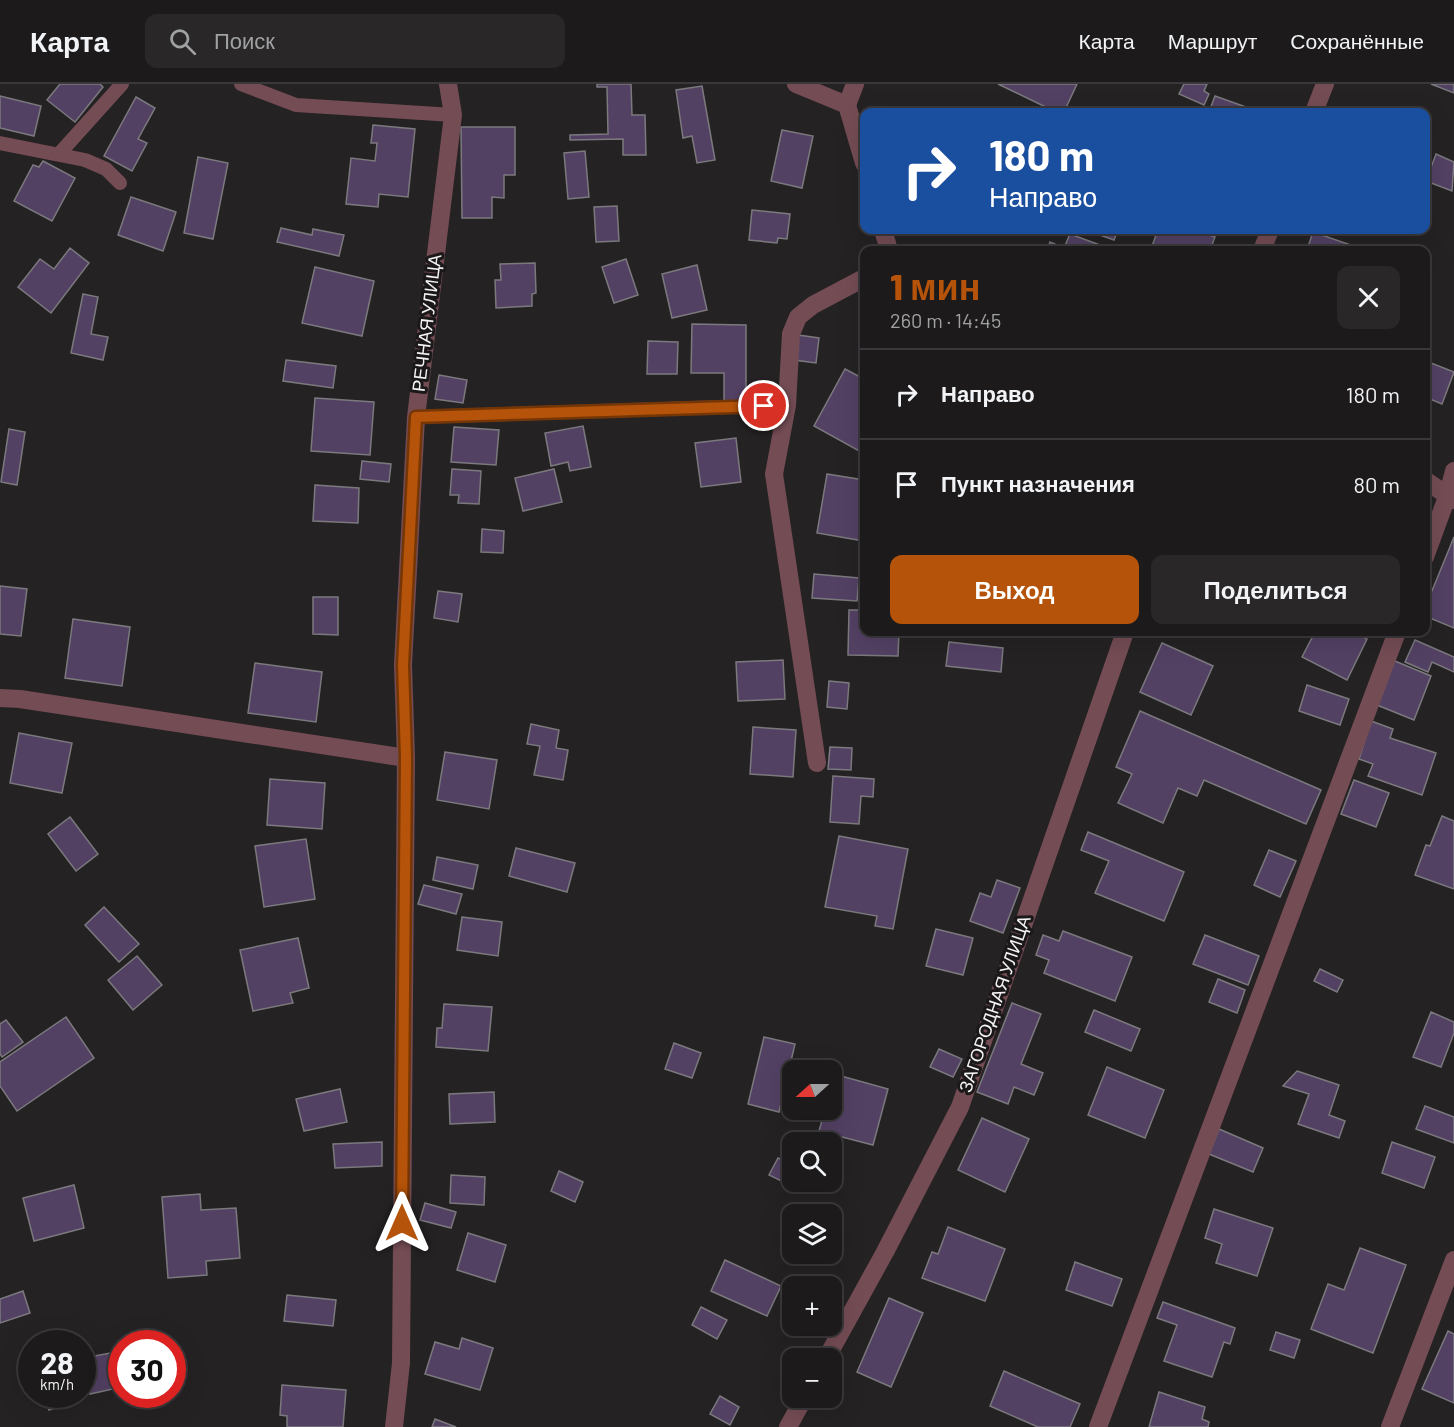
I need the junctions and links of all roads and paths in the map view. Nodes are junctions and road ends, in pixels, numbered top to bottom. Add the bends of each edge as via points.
1 (122, 84) edge
2 (242, 84) edge
3 (448, 84) edge
4 (796, 84) edge
5 (855, 84) edge
6 (1325, 84) edge
7 (847, 105) junction
8 (1316, 108) edge
9 (453, 115) junction
10 (0, 143) edge
11 (860, 149) edge
12 (59, 154) junction
13 (120, 183) dead end
14 (860, 280) edge
15 (787, 405) junction
16 (416, 417) junction
17 (1454, 471) edge
18 (1430, 483) edge
19 (1451, 498) edge
20 (1430, 546) edge
21 (1124, 636) edge
22 (1395, 636) edge
23 (0, 698) edge
24 (406, 758) junction
25 (817, 764) dead end
26 (1454, 1260) edge
27 (832, 1348) edge
28 (798, 1408) edge
29 (394, 1427) edge
30 (788, 1427) edge
31 (1098, 1427) edge
32 (1390, 1427) edge

1 - 12 lane
2 - 9 lane via 297,105
3 - 9 street, РЕЧНАЯ УЛИЦА
4 - 7 street
5 - 7 street
6 - 8 street
7 - 11 street
9 - 16 street, РЕЧНАЯ УЛИЦА
10 - 12 lane
12 - 13 lane via 85,160 106,170
14 - 15 street via 798,317 791,334
15 - 16 lane
15 - 25 street via 774,474
16 - 24 street, РЕЧНАЯ УЛИЦА via 403,665
17 - 19 street
18 - 19 street
19 - 20 street
21 - 27 street, ЗАГОРОДНАЯ УЛИЦА via 960,1107
22 - 31 street
23 - 24 street
24 - 29 street, РЕЧНАЯ УЛИЦА via 401,1363
26 - 32 street
28 - 30 street

